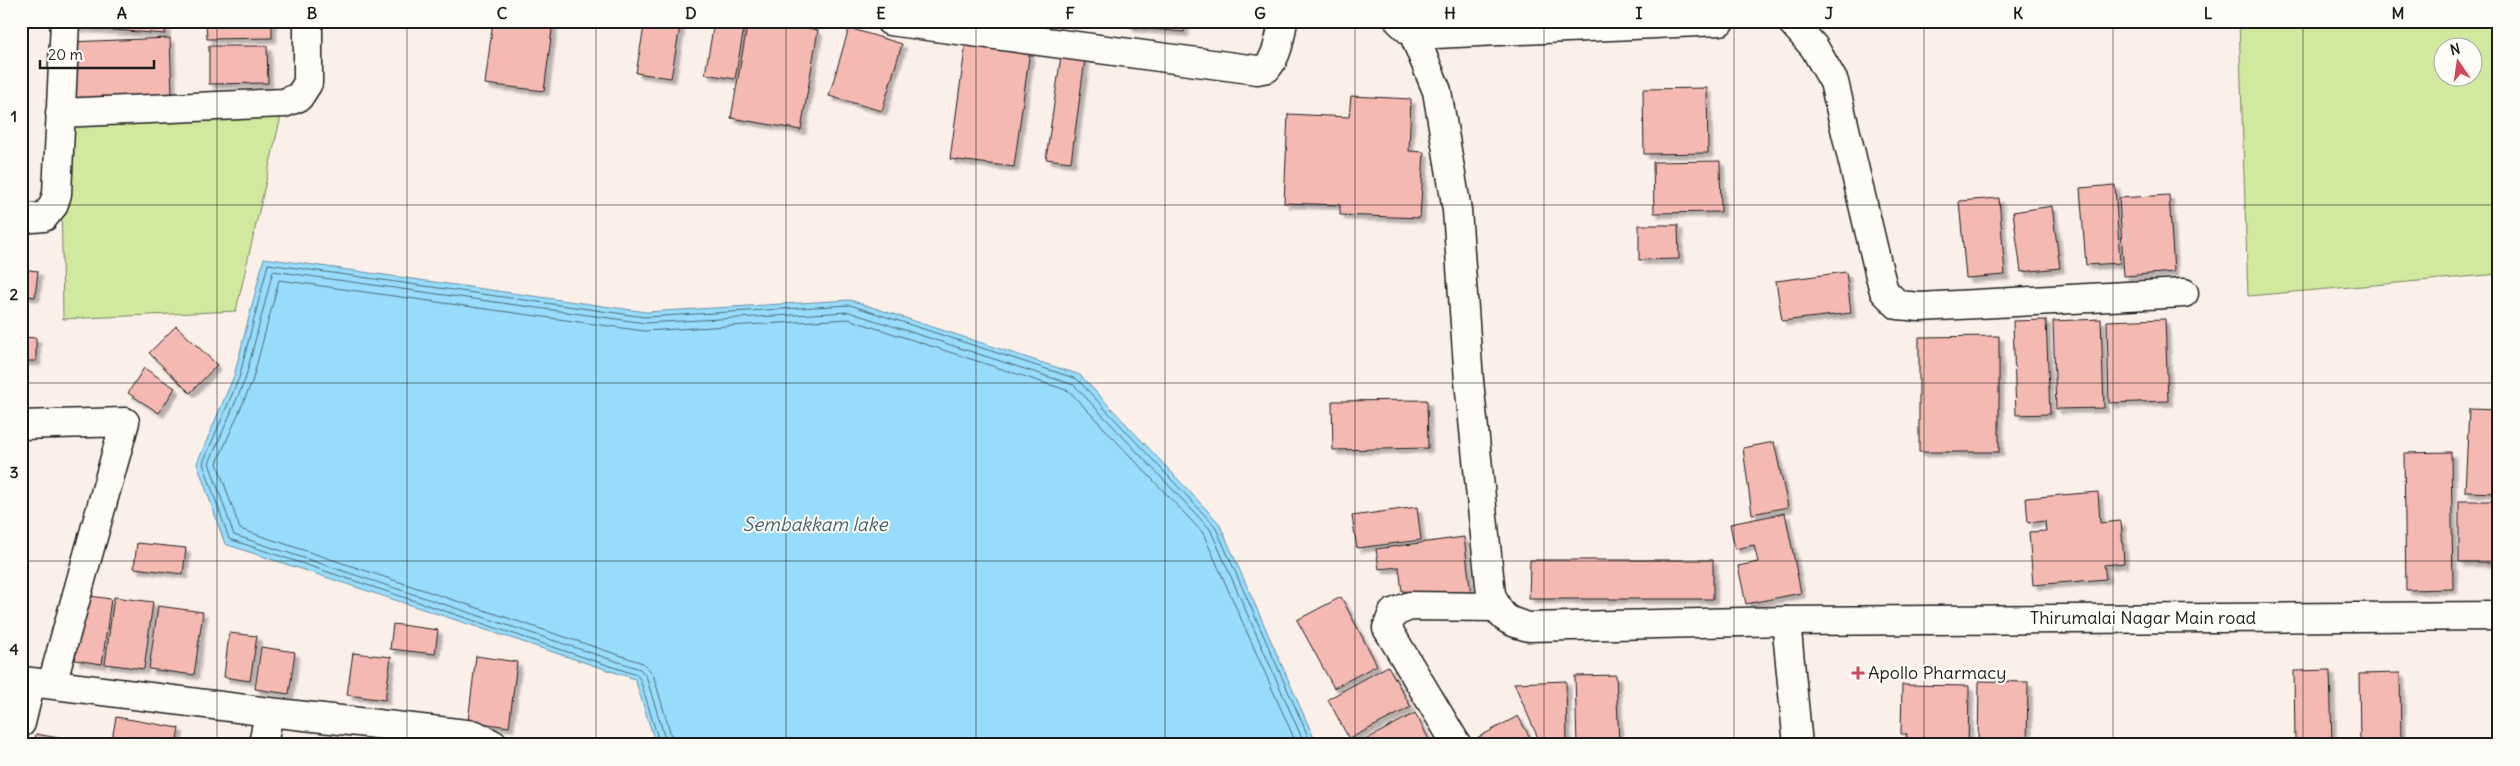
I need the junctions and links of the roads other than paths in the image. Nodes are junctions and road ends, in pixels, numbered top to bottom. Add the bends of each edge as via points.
1 (65, 21) edge
2 (308, 21) edge
3 (890, 21) edge
4 (1283, 21) edge
5 (1720, 21) edge
6 (1791, 21) edge
7 (1406, 28) edge
8 (60, 113) junction
9 (21, 218) edge
10 (2184, 293) dead end
11 (21, 425) edge
12 (1496, 607) junction
13 (2499, 616) edge
14 (1786, 621) junction
15 (35, 683) edge
16 (269, 712) junction
17 (21, 724) edge
18 (263, 745) edge
19 (494, 745) edge
20 (1456, 745) edge
21 (1798, 745) edge

1 - 8 street
2 - 8 street via 308,83 299,97 284,103
3 - 4 street via 1257,70 1267,68 1272,61
5 - 7 street
6 - 10 street via 1814,47 1834,82 1884,290 1898,305 1920,307
7 - 12 street via 1437,91 1457,210 1469,380 1491,594
8 - 9 street via 57,194 53,206 44,217
11 - 15 street via 125,422
12 - 14 street, Thirumalai Nagar Main road via 1507,622 1530,627
12 - 20 street via 1410,606 1393,613 1387,628
13 - 14 street, Thirumalai Nagar Main road
14 - 21 street
15 - 16 street
15 - 17 street
16 - 18 street
16 - 19 street via 475,734

